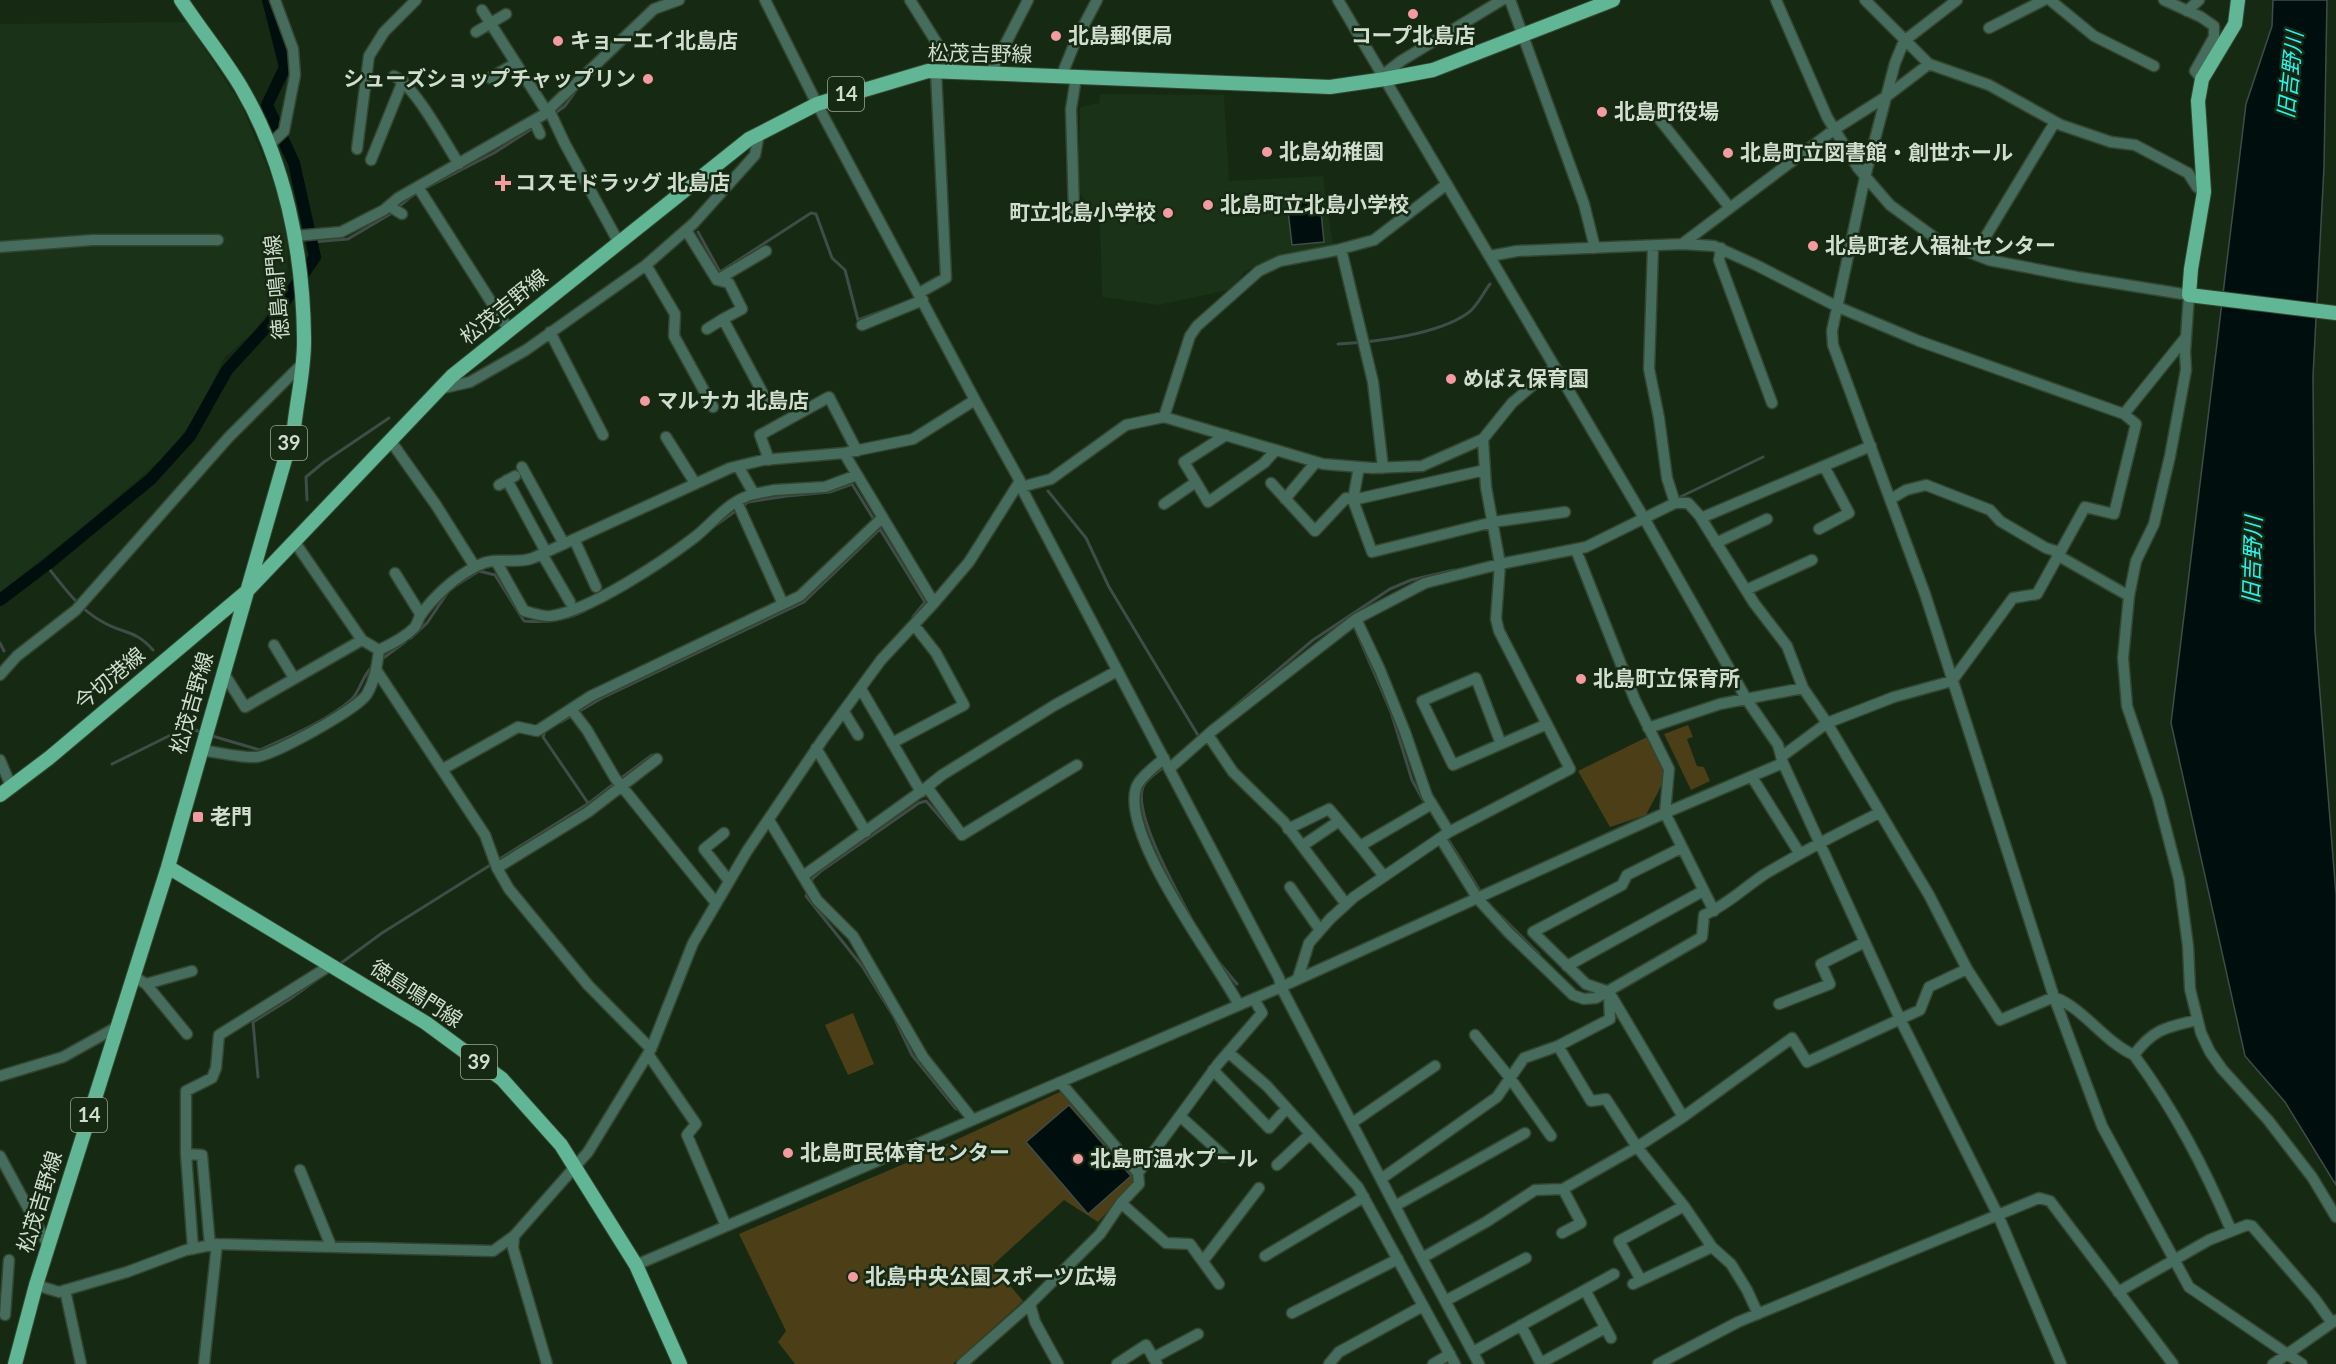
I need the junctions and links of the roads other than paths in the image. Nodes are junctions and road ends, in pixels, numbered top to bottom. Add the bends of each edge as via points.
1 (181, 0) edge
2 (275, 0) edge
3 (416, 0) edge
4 (680, 0) edge
5 (765, 0) edge
6 (910, 0) edge
7 (923, 0) edge
8 (1028, 0) edge
9 (1097, 0) edge
10 (1338, 0) edge
11 (1502, 0) edge
12 (1510, 0) edge
13 (1613, 0) edge
14 (1776, 0) edge
15 (1865, 0) edge
16 (1957, 0) edge
17 (2044, 0) edge
18 (2050, 0) edge
19 (2164, 0) edge
20 (2199, 0) edge
21 (2238, 0) edge
22 (1598, 3) edge
23 (482, 10) dead end
24 (916, 11) junction
25 (2187, 11) junction
26 (506, 14) dead end
27 (490, 23) junction
28 (1989, 28) dead end
29 (476, 32) dead end
30 (1522, 36) junction
31 (1904, 41) junction
32 (516, 63) junction
33 (1929, 64) junction
34 (2154, 66) dead end
35 (936, 72) junction
36 (954, 72) junction
37 (990, 74) junction
38 (1061, 77) junction
39 (1384, 77) junction
40 (490, 78) dead end
41 (1076, 78) junction
42 (2202, 79) junction
43 (1887, 96) junction
44 (817, 104) junction
45 (1653, 110) dead end
46 (550, 114) junction
47 (534, 121) junction
48 (2055, 122) junction
49 (1835, 129) junction
50 (540, 134) dead end
51 (759, 134) junction
52 (268, 146) junction
53 (357, 149) dead end
54 (371, 160) dead end
55 (459, 164) junction
56 (1865, 177) junction
57 (1447, 184) junction
58 (418, 187) junction
59 (2204, 192) junction
60 (389, 206) junction
61 (1730, 207) junction
62 (1074, 212) dead end
63 (402, 214) dead end
64 (686, 230) junction
65 (295, 236) junction
66 (218, 240) dead end
67 (618, 243) junction
68 (1682, 244) junction
69 (0, 247) edge
70 (1653, 247) junction
71 (1595, 248) junction
72 (1721, 248) junction
73 (1341, 249) junction
74 (766, 251) dead end
75 (1974, 254) junction
76 (1490, 256) junction
77 (646, 265) junction
78 (717, 280) junction
79 (2193, 296) junction
80 (921, 297) junction
81 (1838, 307) junction
82 (2330, 312) edge
83 (723, 319) junction
84 (862, 325) dead end
85 (707, 329) dead end
86 (509, 330) junction
87 (550, 332) junction
88 (2186, 337) junction
89 (301, 365) junction
90 (1554, 367) junction
91 (437, 389) junction
92 (975, 400) junction
93 (768, 403) dead end
94 (1772, 403) dead end
95 (713, 408) dead end
96 (2124, 414) junction
97 (1164, 417) junction
98 (603, 435) dead end
99 (1226, 435) junction
100 (666, 437) dead end
101 (1483, 439) junction
102 (390, 440) junction
103 (1871, 446) junction
104 (857, 451) junction
105 (1275, 451) junction
106 (844, 453) junction
107 (769, 460) junction
108 (1316, 462) junction
109 (738, 466) junction
110 (1824, 466) junction
111 (1359, 467) junction
112 (1383, 468) junction
113 (1485, 470) junction
114 (856, 475) junction
115 (1196, 482) junction
116 (695, 483) junction
117 (1271, 483) dead end
118 (1020, 484) junction
119 (754, 494) junction
120 (1285, 499) junction
121 (1891, 499) junction
122 (1353, 500) junction
123 (737, 502) junction
124 (1675, 503) junction
125 (1164, 504) dead end
126 (1565, 512) dead end
127 (882, 518) junction
128 (1644, 518) junction
129 (1701, 518) junction
130 (1767, 519) dead end
131 (1493, 522) junction
132 (1819, 529) dead end
133 (294, 541) junction
134 (569, 542) junction
135 (1716, 543) junction
136 (1576, 550) junction
137 (544, 553) junction
138 (2058, 554) junction
139 (1812, 560) dead end
140 (496, 561) junction
141 (1500, 564) junction
142 (475, 567) junction
143 (395, 573) dead end
144 (596, 588) dead end
145 (1746, 590) junction
146 (246, 592) junction
147 (2129, 597) junction
148 (570, 602) dead end
149 (934, 603) junction
150 (783, 604) junction
151 (421, 615) junction
152 (1356, 618) junction
153 (914, 625) junction
154 (362, 640) junction
155 (274, 645) dead end
156 (379, 650) junction
157 (1118, 670) junction
158 (377, 671) junction
159 (223, 672) junction
160 (0, 675) edge
161 (294, 678) junction
162 (1952, 681) junction
163 (1803, 688) junction
164 (861, 689) junction
165 (1747, 700) junction
166 (572, 709) junction
167 (844, 712) junction
168 (1827, 723) junction
169 (1547, 724) junction
170 (1647, 728) junction
171 (858, 735) dead end
172 (1208, 735) junction
173 (892, 743) junction
174 (1501, 744) junction
175 (816, 748) junction
176 (201, 750) junction
177 (1164, 758) junction
178 (0, 759) edge
179 (657, 759) dead end
180 (1782, 760) junction
181 (1077, 765) dead end
182 (443, 769) junction
183 (1169, 769) junction
184 (1752, 777) junction
185 (622, 788) junction
186 (6, 790) edge
187 (924, 790) junction
188 (1428, 807) junction
189 (1665, 813) junction
190 (1879, 813) junction
191 (769, 820) junction
192 (1339, 821) junction
193 (1288, 829) junction
194 (866, 832) junction
195 (724, 833) dead end
196 (1445, 835) junction
197 (1819, 842) junction
198 (1302, 846) junction
199 (1360, 846) junction
200 (1681, 848) junction
201 (1800, 854) junction
202 (168, 867) junction
203 (497, 868) junction
204 (1383, 875) junction
205 (803, 876) junction
206 (729, 881) junction
207 (1290, 887) dead end
208 (1703, 891) junction
209 (1478, 899) junction
210 (716, 903) junction
211 (1346, 904) junction
212 (1714, 911) junction
213 (1320, 930) junction
214 (1864, 942) junction
215 (331, 965) junction
216 (1567, 966) junction
217 (1967, 969) junction
218 (192, 971) dead end
219 (133, 976) junction
220 (1298, 978) junction
221 (146, 984) junction
222 (1281, 987) junction
223 (1609, 992) junction
224 (2054, 997) junction
225 (1254, 999) junction
226 (1779, 1004) dead end
227 (1239, 1005) junction
228 (2197, 1020) junction
229 (1901, 1021) junction
230 (117, 1026) junction
231 (187, 1034) dead end
232 (1475, 1035) dead end
233 (1558, 1046) junction
234 (649, 1051) junction
235 (1228, 1052) junction
236 (2134, 1055) junction
237 (1436, 1066) dead end
238 (1214, 1070) junction
239 (0, 1076) edge
240 (1510, 1078) junction
241 (1060, 1082) junction
242 (1287, 1108) junction
243 (1180, 1117) junction
244 (1683, 1117) junction
245 (973, 1120) junction
246 (1352, 1123) junction
247 (1525, 1133) dead end
248 (1310, 1134) junction
249 (1551, 1136) dead end
250 (1637, 1147) junction
251 (186, 1154) junction
252 (0, 1156) edge
253 (1224, 1156) dead end
254 (1277, 1165) dead end
255 (575, 1168) junction
256 (300, 1170) dead end
257 (1138, 1173) junction
258 (1381, 1179) junction
259 (1259, 1188) dead end
260 (1563, 1189) junction
261 (1364, 1197) junction
262 (1120, 1203) junction
263 (1395, 1206) junction
264 (1684, 1206) junction
265 (1998, 1215) junction
266 (2336, 1217) edge
267 (726, 1226) junction
268 (2231, 1230) junction
269 (1562, 1233) dead end
270 (514, 1236) junction
271 (214, 1245) junction
272 (331, 1246) junction
273 (50, 1247) junction
274 (1712, 1247) junction
275 (193, 1249) junction
276 (1265, 1256) dead end
277 (1422, 1258) junction
278 (1526, 1258) dead end
279 (1398, 1259) junction
280 (2175, 1259) junction
281 (9, 1260) dead end
282 (1203, 1261) junction
283 (636, 1265) junction
284 (1614, 1274) dead end
285 (1219, 1284) dead end
286 (36, 1285) junction
287 (65, 1290) junction
288 (1585, 1290) junction
289 (2118, 1292) junction
290 (1445, 1301) junction
291 (1030, 1304) junction
292 (1423, 1306) junction
293 (1292, 1312) dead end
294 (1758, 1314) junction
295 (3, 1315) edge
296 (28, 1317) junction
297 (2334, 1321) edge
298 (1521, 1325) junction
299 (1605, 1328) junction
300 (1198, 1334) dead end
301 (1611, 1338) dead end
302 (1473, 1352) junction
303 (2288, 1354) junction
304 (1452, 1359) edge
305 (1155, 1361) edge
306 (1541, 1363) edge
307 (15, 1364) edge
308 (81, 1364) edge
309 (204, 1364) edge
310 (547, 1364) edge
311 (680, 1364) edge
312 (962, 1364) edge
313 (1058, 1364) edge
314 (1117, 1364) edge
315 (1329, 1364) edge
316 (1433, 1364) edge
317 (1479, 1364) edge
318 (1658, 1364) edge
319 (2061, 1364) edge
320 (2173, 1364) edge
321 (2273, 1364) edge
322 (2302, 1364) edge

1 - 52 main road, 徳島鳴門線 / 39 via 241,86
2 - 52 street via 293,49 295,75 284,131
3 - 53 street via 384,32 369,56
4 - 46 street via 654,9
5 - 44 street
6 - 24 street
7 - 24 street
8 - 37 street
9 - 38 street
10 - 39 street
11 - 39 street via 1401,61
12 - 30 street
13 - 22 main road, 松茂吉野線 / 14
14 - 49 street
15 - 31 street
16 - 31 street
17 - 28 street
18 - 34 street via 2094,36
19 - 25 street
20 - 25 street
21 - 42 main road via 2235,24
22 - 30 main road, 松茂吉野線 / 14
23 - 27 street
24 - 36 street
25 - 42 street via 2214,26 2214,37 2195,71
26 - 27 street
27 - 29 street
27 - 32 street
30 - 39 main road, 松茂吉野線 / 14 via 1433,70
30 - 71 street via 1584,204
31 - 33 street
31 - 43 street
32 - 40 street
32 - 46 street
33 - 43 street
33 - 48 street via 1989,85
35 - 36 main road, 松茂吉野線 / 14
35 - 44 main road, 松茂吉野線 / 14 via 917,74
35 - 80 street via 946,278
36 - 37 main road, 松茂吉野線 / 14
37 - 38 main road, 松茂吉野線 / 14
38 - 41 main road, 松茂吉野線 / 14
39 - 41 main road, 松茂吉野線 / 14 via 1330,87
39 - 57 street
41 - 62 street via 1071,109
42 - 59 main road via 2198,101
43 - 49 street
43 - 56 street
44 - 51 main road, 松茂吉野線 / 14
44 - 80 street
45 - 61 street
46 - 47 street
46 - 67 street
47 - 50 street
47 - 55 street
48 - 59 street via 2111,142 2135,146 2188,172
48 - 75 street
49 - 56 street
49 - 61 street
51 - 64 street via 755,155
51 - 67 main road, 松茂吉野線 / 14
52 - 65 main road, 徳島鳴門線 / 39 via 285,192
54 - 55 street via 399,78
55 - 58 street
56 - 75 street via 1890,205 1938,240
56 - 81 street
57 - 73 street via 1374,240
57 - 76 street
58 - 60 street
58 - 86 street
59 - 79 main road via 2191,268
60 - 63 street
60 - 65 street via 341,232
61 - 68 street
64 - 77 street
64 - 78 street
65 - 89 main road, 徳島鳴門線 / 39 via 304,339
66 - 69 street via 93,240
67 - 86 main road, 松茂吉野線 / 14
68 - 70 street
68 - 72 street
70 - 71 street
70 - 124 street via 1648,369
71 - 76 street via 1516,251
72 - 81 street
72 - 94 street via 1719,260
73 - 97 street via 1280,261 1259,271 1197,326 1190,336
73 - 112 street via 1373,382
74 - 78 street
75 - 79 street via 2077,277
76 - 90 street
77 - 87 street
77 - 95 street via 675,314 674,336
78 - 83 street via 729,283 742,309
79 - 82 main road
79 - 88 street
80 - 84 street
80 - 92 street
81 - 96 street via 1930,345
81 - 103 street via 1833,345
83 - 85 street
83 - 93 street
86 - 91 main road, 松茂吉野線 / 14
87 - 91 street via 470,382
87 - 98 street
88 - 96 street
88 - 147 street via 2186,370 2170,456 2154,524 2136,561
89 - 146 main road, 徳島鳴門線 / 39 via 294,428
89 - 160 street via 228,438 76,610 17,656
90 - 101 street via 1512,403
90 - 128 street
91 - 102 main road, 松茂吉野線 / 14
92 - 104 street via 913,439
92 - 118 street
96 - 138 street via 2136,424 2114,514 2085,507
97 - 99 street
97 - 118 street via 1126,425 1052,479
99 - 105 street
99 - 115 street via 1184,462
100 - 116 street
101 - 112 street via 1422,466
101 - 113 street
102 - 133 main road, 松茂吉野線 / 14
102 - 142 street
103 - 110 street
103 - 121 street
104 - 106 street
104 - 107 street via 829,397 760,435
105 - 108 street
105 - 115 street via 1208,502
106 - 107 street
106 - 114 street
107 - 109 street
108 - 111 street
108 - 120 street
109 - 116 street
109 - 119 street
110 - 129 street
110 - 132 street via 1849,513
111 - 112 street
111 - 122 street
113 - 122 street
113 - 131 street
114 - 119 street via 825,487
114 - 127 street
115 - 125 street
116 - 134 street
117 - 120 street
118 - 149 street via 969,562
118 - 157 street
119 - 123 street
120 - 122 street via 1315,531 1346,498
121 - 138 street via 1926,485 1990,510
121 - 162 street
122 - 131 street via 1372,552
123 - 140 street via 696,536 582,608 549,616 524,611
123 - 150 street
124 - 128 street
124 - 129 street via 1688,503
126 - 131 street
127 - 149 street
127 - 150 street via 800,596
128 - 136 street
128 - 165 street
129 - 135 street
130 - 135 street
131 - 141 street
133 - 146 main road, 松茂吉野線 / 14
133 - 154 street
134 - 137 street
134 - 137 street via 511,477
134 - 144 street
135 - 145 street
136 - 141 street
136 - 170 street
137 - 140 street via 524,561
137 - 148 street
138 - 147 street
138 - 162 street via 2037,594 2013,598
139 - 145 street
140 - 142 street
141 - 152 street via 1425,583
141 - 169 street via 1496,619 1499,631
142 - 151 street via 458,577
143 - 151 street
145 - 163 street via 1787,646
146 - 159 main road, 松茂吉野線 / 14
146 - 186 main road, 今切港線
147 - 228 street via 2123,658 2127,706 2158,798 2179,879 2190,990
149 - 153 street
150 - 166 street via 591,696
151 - 156 street via 415,627
152 - 172 street
152 - 188 street
153 - 164 street via 881,660
153 - 173 street via 936,653 964,705
154 - 156 street
154 - 161 street
155 - 161 street
156 - 158 street
157 - 177 street
157 - 187 street via 942,774
158 - 176 street via 366,696 345,713 281,748 256,757
158 - 182 street
159 - 161 street via 245,707
159 - 176 main road, 松茂吉野線 / 14
162 - 168 street
162 - 224 street
163 - 165 street
163 - 168 street
164 - 167 street
164 - 173 street
165 - 170 street via 1720,704
165 - 180 street via 1778,746
166 - 182 street via 537,731 518,727
166 - 185 street
167 - 171 street
167 - 175 street
168 - 180 street
168 - 190 street
169 - 174 street
169 - 196 street via 1570,769
170 - 189 street via 1669,769
172 - 183 street
172 - 193 street via 1233,772
173 - 187 street
174 - 174 street via 1453,765 1422,701 1476,678
175 - 191 street
175 - 194 street
176 - 202 main road, 松茂吉野線 / 14
177 - 183 street
177 - 227 street via 1136,785 1133,803 1138,826 1168,888
178 - 186 street
179 - 185 street
180 - 184 street
180 - 197 street
181 - 187 street via 962,836
182 - 203 street via 485,836
183 - 222 street
184 - 189 street
184 - 201 street
185 - 203 street
185 - 210 street
187 - 194 street
188 - 196 street
188 - 199 street
189 - 200 street
189 - 209 street
190 - 197 street
190 - 217 street via 1929,895
191 - 205 street
191 - 206 street
192 - 193 street via 1329,809
192 - 198 street
192 - 199 street
193 - 198 street
194 - 205 street
195 - 206 street via 704,849
196 - 204 street
196 - 209 street
197 - 201 street
197 - 214 street
198 - 211 street
199 - 204 street
200 - 208 street
200 - 216 street via 1627,875 1622,885 1533,932
201 - 212 street
202 - 215 main road, 徳島鳴門線 / 39
202 - 219 main road, 松茂吉野線 / 14
203 - 234 street via 509,889 562,954
204 - 211 street
205 - 245 street via 817,900 853,936 923,1057
206 - 210 street
207 - 213 street
208 - 212 street
208 - 216 street
209 - 220 street
209 - 223 street via 1574,995 1596,998
210 - 234 street via 693,943
211 - 213 street
212 - 223 street via 1704,915 1702,937
213 - 220 street via 1309,944
214 - 226 street via 1821,964 1830,984
214 - 229 street
215 - 251 street via 219,1035 212,1078 186,1091
215 - 255 main road, 徳島鳴門線 / 39 via 426,1023 502,1078 561,1145
216 - 223 street via 1586,984
217 - 224 street via 2000,1020
217 - 229 street via 1929,987 1920,1010
218 - 221 street
219 - 221 street
219 - 230 main road, 松茂吉野線 / 14
220 - 222 street
221 - 231 street
222 - 225 street
222 - 246 street
223 - 233 street via 1610,1019
223 - 244 street
224 - 236 street via 2066,1001 2121,1049
224 - 280 street via 2102,1126
225 - 227 street
225 - 235 street via 1262,1013
227 - 241 street
228 - 236 street via 2162,1029
228 - 266 street via 2210,1052 2312,1177
229 - 244 street via 1808,1062 1792,1038
229 - 265 street
230 - 239 street via 63,1057
230 - 273 main road, 松茂吉野線 / 14
232 - 240 street
233 - 240 street via 1524,1058
233 - 250 street via 1591,1101 1606,1099
234 - 255 street
234 - 267 street via 696,1124 687,1135
235 - 238 street
235 - 242 street
236 - 268 street via 2181,1126
237 - 246 street
238 - 242 street via 1269,1128
238 - 243 street
240 - 249 street
240 - 258 street via 1497,1097
241 - 245 street
241 - 257 street
242 - 248 street
243 - 253 street
243 - 257 street
244 - 250 street
245 - 267 street
246 - 258 street
247 - 263 street
248 - 254 street
248 - 261 street
250 - 260 street
250 - 264 street
251 - 271 street via 202,1155
251 - 275 street
252 - 273 street
255 - 270 street
255 - 283 main road, 徳島鳴門線 / 39
256 - 272 street
257 - 262 street via 1139,1184
258 - 263 street
259 - 282 street
260 - 269 street via 1581,1222
260 - 277 street via 1536,1190
261 - 276 street
261 - 279 street
262 - 282 street via 1166,1243 1190,1244
262 - 291 street via 1100,1234
263 - 277 street
264 - 274 street
264 - 274 street via 1619,1241 1637,1282
265 - 289 street via 2039,1198 2050,1201
265 - 294 street
265 - 319 street
267 - 283 street
268 - 280 street
268 - 297 street via 2252,1226
270 - 272 street via 493,1251
270 - 310 street via 513,1248
271 - 272 street
271 - 275 street
271 - 309 street
273 - 286 main road, 松茂吉野線 / 14
274 - 294 street via 1731,1264
275 - 287 street
277 - 290 street
278 - 290 street
279 - 292 street
279 - 293 street
280 - 289 street
280 - 303 street via 2189,1287
281 - 295 street
282 - 285 street
283 - 311 main road, 徳島鳴門線 / 39
284 - 288 street
286 - 287 street via 58,1292
286 - 296 main road, 松茂吉野線 / 14
287 - 308 street
288 - 298 street
288 - 299 street
289 - 320 street
290 - 302 street
291 - 312 street
291 - 313 street via 1035,1322
292 - 304 street
292 - 315 street via 1339,1352
294 - 318 street
295 - 296 street
296 - 307 main road, 松茂吉野線 / 14
297 - 303 street
298 - 302 street
298 - 306 street
299 - 301 street
299 - 306 street
300 - 305 street
302 - 317 street
303 - 321 street
303 - 322 street
304 - 316 street
305 - 314 street via 1146,1345

